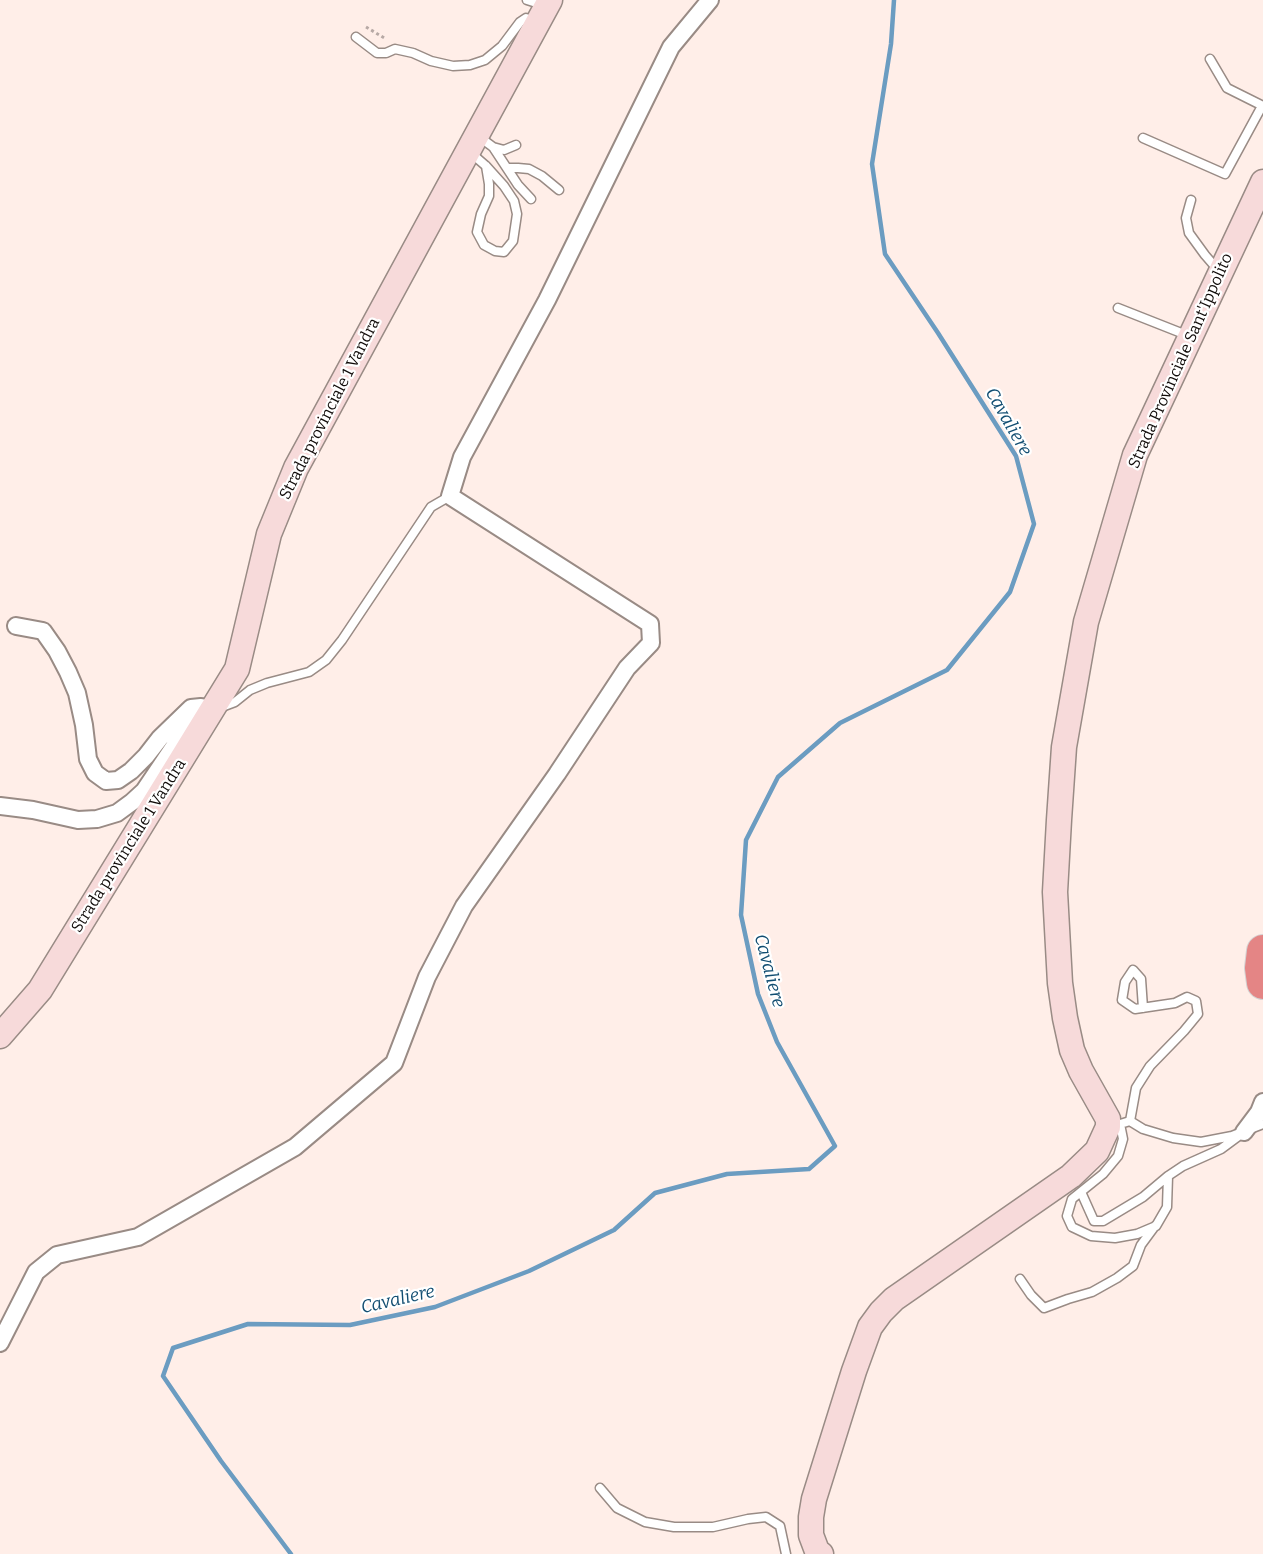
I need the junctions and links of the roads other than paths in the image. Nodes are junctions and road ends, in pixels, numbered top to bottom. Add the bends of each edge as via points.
1 (710, 0) edge
2 (540, 7) edge
3 (356, 37) dead end
4 (1210, 59) dead end
5 (1263, 106) edge
6 (1143, 138) dead end
7 (516, 145) dead end
8 (481, 150) junction
9 (508, 168) junction
10 (1263, 182) edge
11 (559, 190) dead end
12 (531, 200) dead end
13 (1191, 200) dead end
14 (1221, 272) junction
15 (1118, 308) dead end
16 (1190, 336) junction
17 (450, 496) junction
18 (16, 626) dead end
19 (207, 709) junction
20 (0, 806) edge
21 (1263, 951) edge
22 (1263, 983) edge
23 (1143, 1008) dead end
24 (0, 1036) edge
25 (1263, 1102) edge
26 (1119, 1124) junction
27 (1263, 1124) edge
28 (1244, 1132) junction
29 (1168, 1176) junction
30 (1081, 1192) junction
31 (1155, 1226) junction
32 (1020, 1280) dead end
33 (0, 1343) edge
34 (600, 1488) dead end
35 (786, 1554) edge
36 (821, 1554) edge

1 - 17 street via 672,47 547,300 462,457
2 - 3 lane via 520,22 502,46 485,60 470,65 453,66 395,49 377,53
2 - 8 main road, Strada provinciale 1 Vandra
4 - 5 lane via 1227,88
5 - 6 lane via 1225,174
7 - 8 lane via 504,150
8 - 8 lane via 514,201 517,214 513,241 504,252 484,244 477,232 489,196
8 - 9 lane
8 - 19 main road, Strada provinciale 1 Vandra via 296,468 269,534 237,669
9 - 11 lane via 529,169
9 - 12 lane
10 - 14 main road, Strada Provinciale Sant'Ippolito via 1254,210
13 - 14 lane via 1186,218 1189,233
14 - 16 main road, Strada Provinciale Sant'Ippolito
15 - 16 lane
16 - 26 main road, Strada Provinciale Sant'Ippolito via 1135,455 1086,622 1064,747 1056,892 1060,984 1072,1050 1108,1119
17 - 19 lane via 431,507 326,660 309,672 267,682 235,702
17 - 33 street via 650,624 651,643 627,668 464,906 427,977 394,1063 295,1147 138,1237 57,1255 36,1272
18 - 19 street via 44,631 57,651 77,693 88,759 94,773 106,781 118,780 131,771 191,708
19 - 20 street via 144,791 117,813 78,820
19 - 24 main road, Strada provinciale 1 Vandra via 40,990
21 - 22 highway
23 - 26 lane via 1187,997 1196,1001 1198,1014 1150,1066
25 - 28 street
26 - 28 lane via 1201,1142
26 - 30 lane via 1123,1139 1118,1156
26 - 36 main road via 1071,1176 894,1299 870,1327 814,1499 811,1535
27 - 28 lane
28 - 29 lane via 1221,1149
29 - 30 lane via 1143,1197 1103,1221 1094,1221
29 - 31 lane via 1167,1207
30 - 31 lane via 1072,1199 1067,1216 1072,1227 1091,1236 1115,1238
31 - 32 lane via 1141,1245 1133,1266 1092,1292 1044,1308
34 - 35 lane via 617,1508 645,1522 713,1527 766,1517 780,1526

